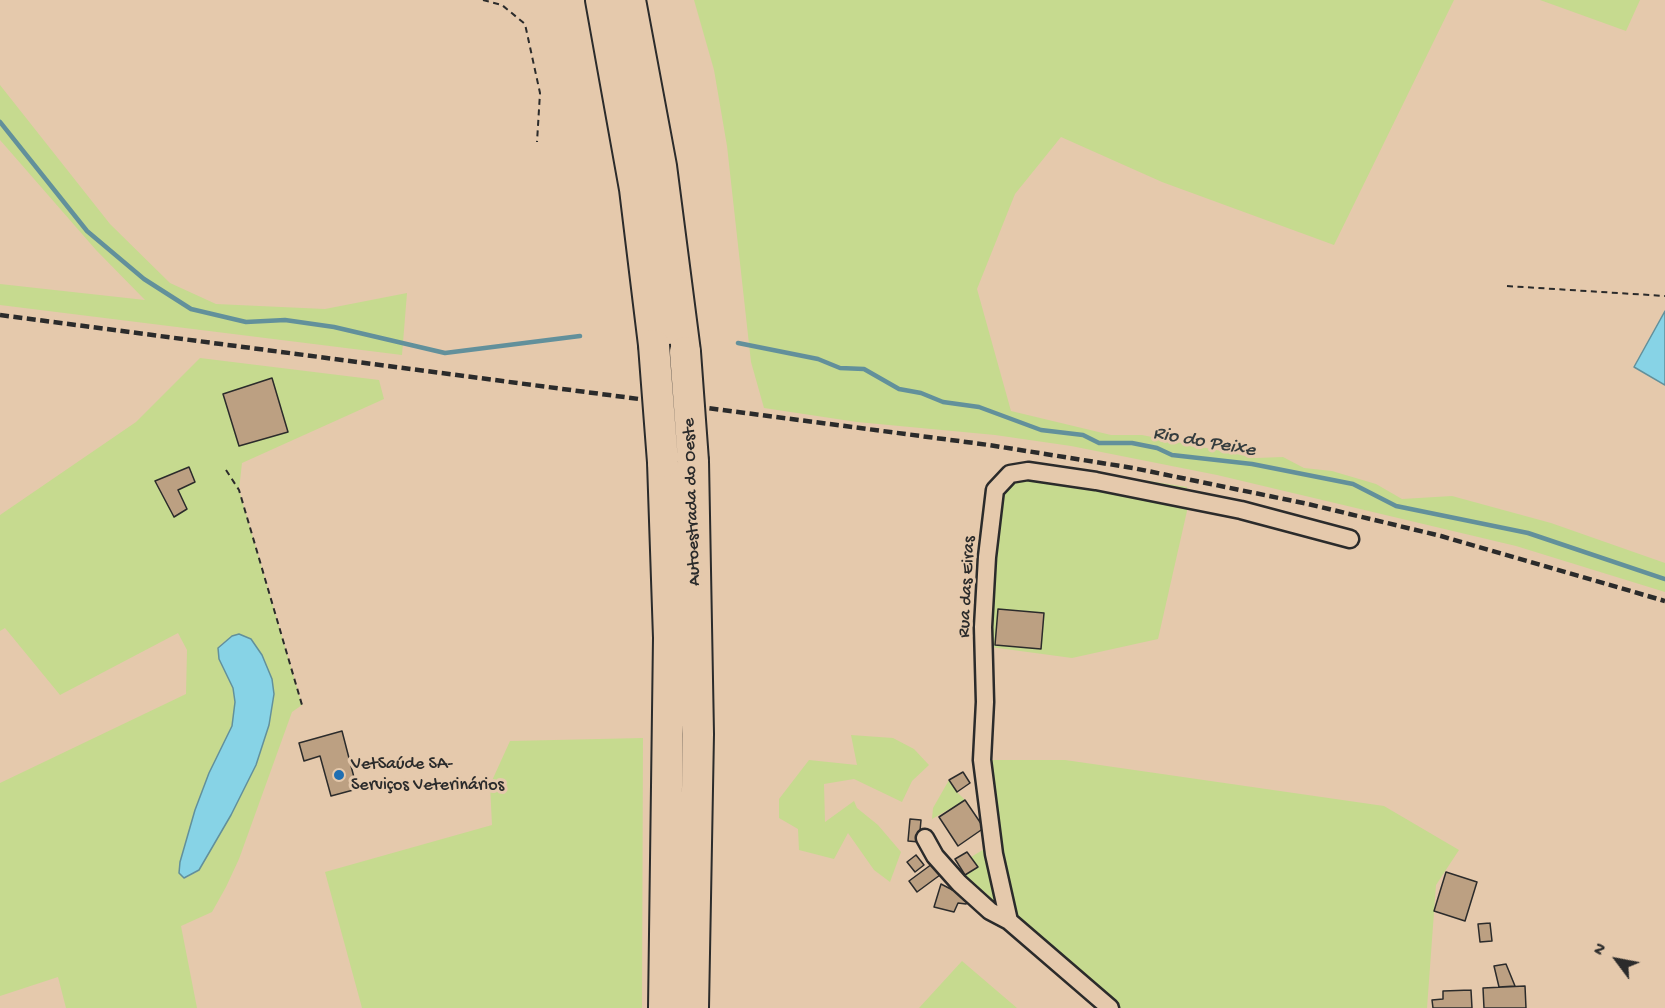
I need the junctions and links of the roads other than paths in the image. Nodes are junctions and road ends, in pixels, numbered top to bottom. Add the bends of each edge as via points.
1 (601, 0) edge
2 (630, 0) edge
3 (1350, 539) dead end
4 (925, 838) dead end
5 (1009, 921) junction
6 (664, 1008) edge
7 (693, 1008) edge
8 (1110, 1008) edge

1 - 6 highway, Autoestrada do Oeste, bridge via 635,189 663,462 669,638
2 - 7 highway, Autoestrada do Oeste, bridge via 661,166 693,461 698,734
3 - 5 street, Rua das Eiras via 1241,510 1028,471 1010,474 995,490 983,627 982,760 994,854
4 - 5 street via 959,883 990,911
5 - 8 street

